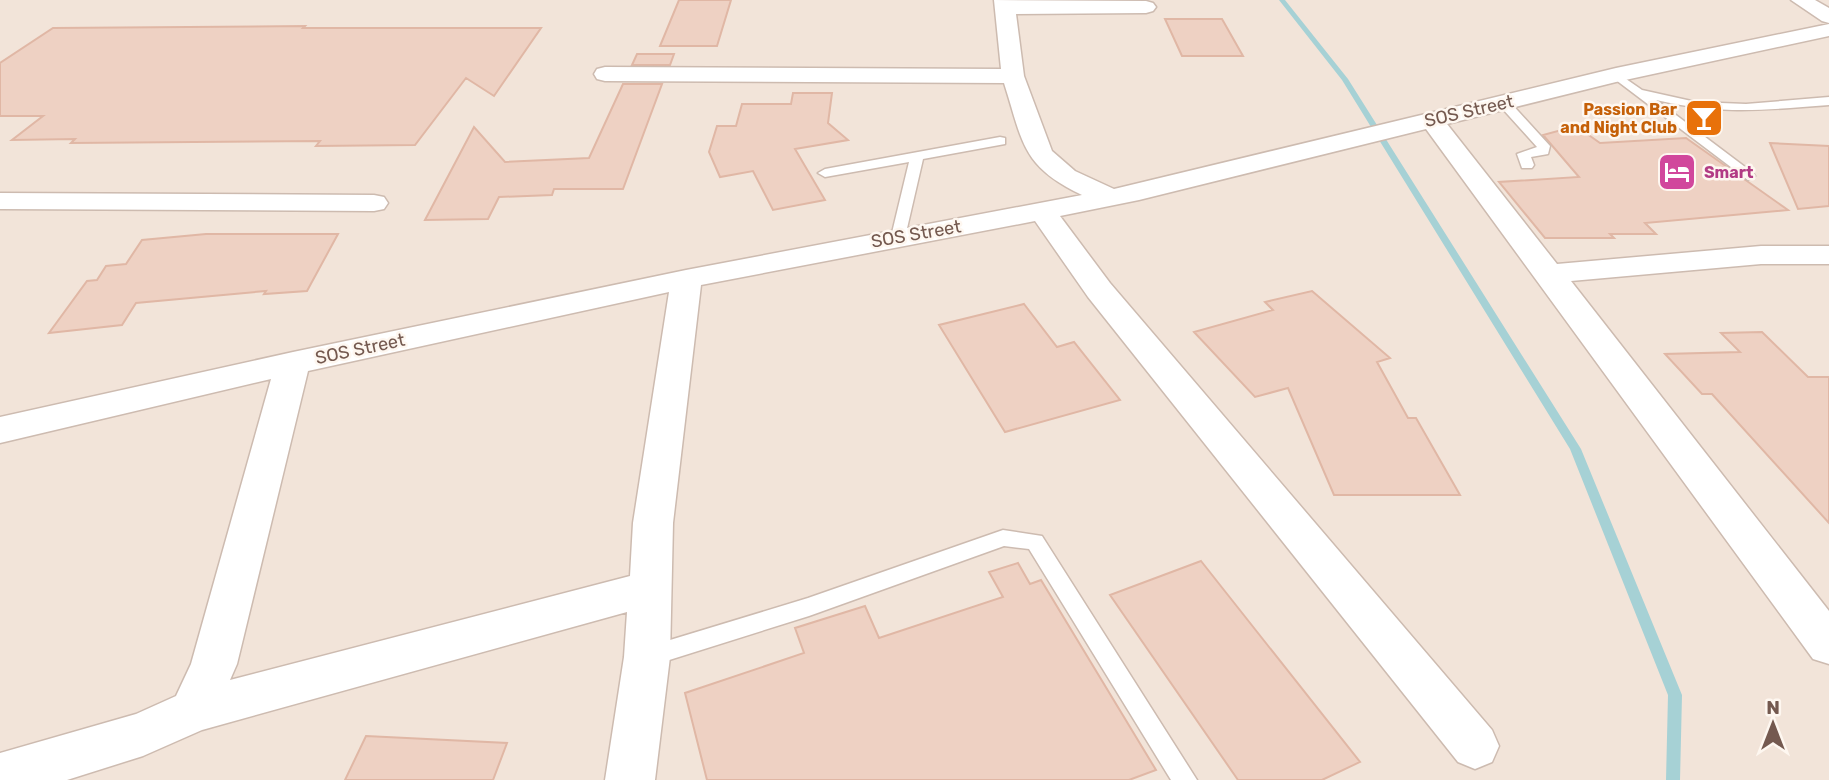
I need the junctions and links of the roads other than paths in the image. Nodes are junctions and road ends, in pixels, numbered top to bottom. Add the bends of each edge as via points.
1 (1801, 0) edge
2 (1005, 4) edge
3 (1146, 7) dead end
4 (1829, 17) edge
5 (1829, 30) edge
6 (605, 74) dead end
7 (1616, 75) junction
8 (1013, 76) junction
9 (1642, 93) junction
10 (1829, 100) edge
11 (1504, 103) junction
12 (1432, 119) junction
13 (1000, 141) dead end
14 (917, 156) junction
15 (1527, 165) dead end
16 (825, 173) dead end
17 (1748, 176) dead end
18 (1112, 198) junction
19 (0, 201) edge
20 (374, 202) dead end
21 (1042, 211) junction
22 (898, 237) junction
23 (1829, 255) edge
24 (1549, 275) junction
25 (686, 279) junction
26 (293, 363) junction
27 (0, 430) edge
28 (650, 589) junction
29 (1829, 645) edge
30 (648, 657) junction
31 (193, 711) junction
32 (1475, 746) dead end
33 (0, 776) edge
34 (630, 780) edge
35 (1185, 780) edge

1 - 4 street
2 - 3 street
2 - 8 street
5 - 7 street, SOS Street
6 - 8 street
7 - 9 lane
7 - 11 street, SOS Street
8 - 18 street via 1040,154 1066,177
9 - 10 lane via 1696,106 1746,108
9 - 17 lane
11 - 12 street, SOS Street
11 - 15 lane via 1544,146 1543,151 1522,154
12 - 18 street, SOS Street
12 - 24 street
13 - 14 lane
14 - 16 lane
14 - 22 lane
18 - 21 street, SOS Street
19 - 20 street
21 - 22 street, SOS Street
21 - 32 street via 1099,290
22 - 25 street, SOS Street
23 - 24 street via 1761,255
24 - 29 street
25 - 26 street, SOS Street
25 - 28 street via 653,523
26 - 27 street, SOS Street
26 - 31 street via 214,664
28 - 30 street
28 - 31 street
30 - 34 street
30 - 35 lane via 809,607 1003,538 1035,542
31 - 33 street via 143,734

